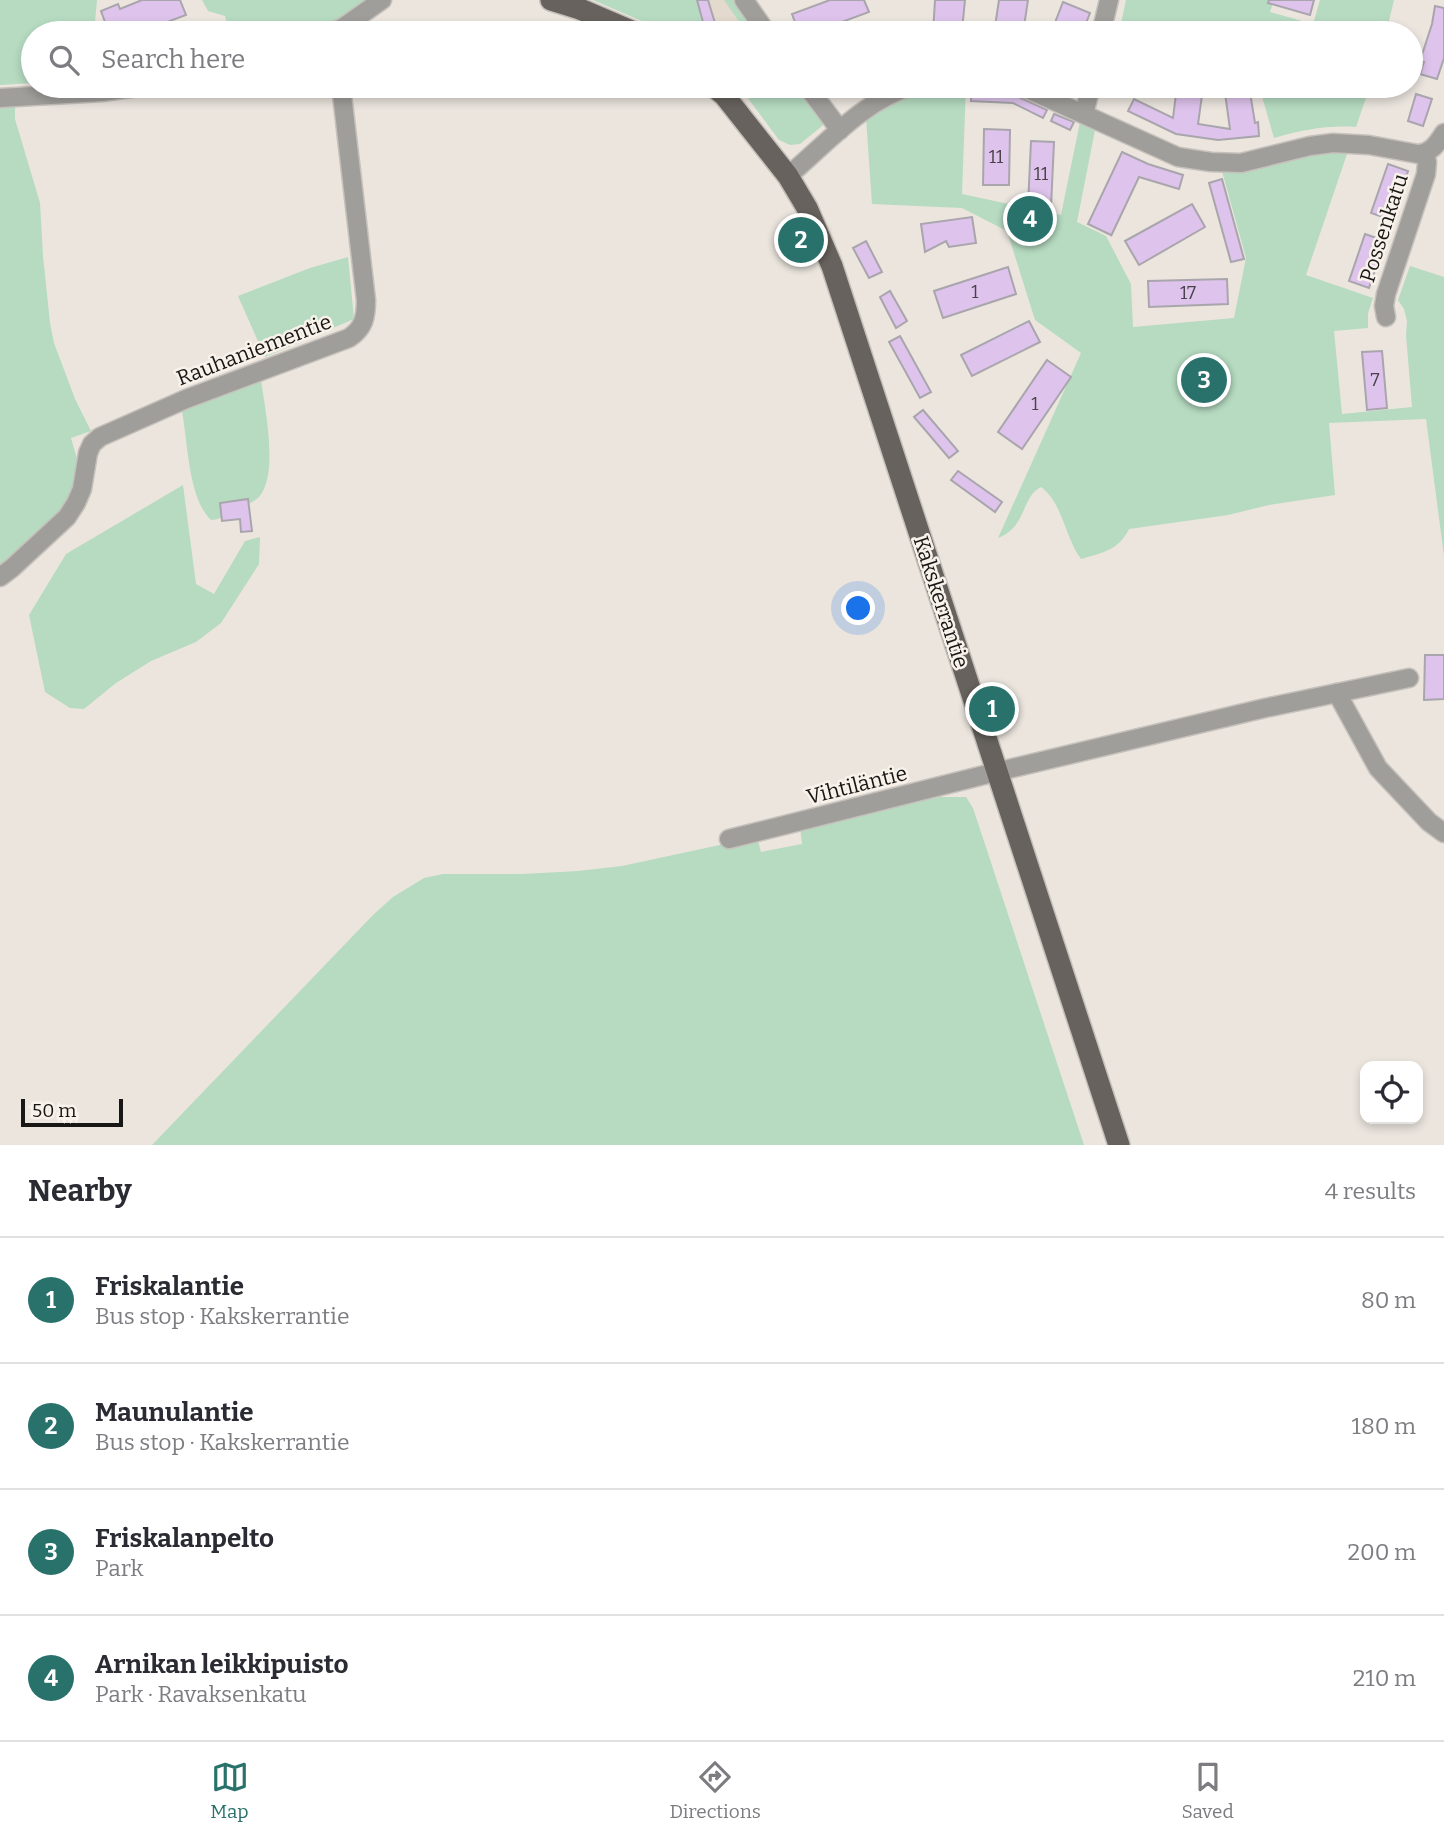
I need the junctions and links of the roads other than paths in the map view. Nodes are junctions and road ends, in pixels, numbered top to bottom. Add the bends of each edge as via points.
1 (382, 0) edge
2 (551, 0) edge
3 (744, 0) edge
4 (1109, 0) edge
5 (352, 21) edge
6 (608, 21) edge
7 (759, 21) edge
8 (1104, 21) edge
9 (21, 97) edge
10 (0, 98) edge
11 (342, 98) edge
12 (726, 98) edge
13 (816, 98) edge
14 (884, 98) edge
15 (1048, 98) edge
16 (1088, 98) edge
17 (1084, 114) junction
18 (840, 130) junction
19 (1444, 133) edge
20 (1426, 154) junction
21 (788, 176) junction
22 (1386, 317) dead end
23 (0, 577) edge
24 (1409, 678) dead end
25 (1337, 693) junction
26 (996, 772) junction
27 (1444, 832) edge
28 (729, 839) dead end
29 (1119, 1145) edge

1 - 5 street
2 - 6 main road
3 - 7 street
4 - 8 street
9 - 10 street
11 - 23 street, Rauhaniementie via 366,300 358,332 100,437 88,453 82,489 67,517
12 - 21 main road, Kakskerrantie
13 - 18 street
14 - 18 street
15 - 17 street
16 - 17 street
17 - 20 street via 1178,157 1228,164 1333,143
18 - 21 street
19 - 20 street
20 - 22 street, Possenkatu via 1426,174 1386,294
21 - 26 main road, Kakskerrantie via 832,266
24 - 25 street, Vihtiläntie
25 - 26 street, Vihtiläntie
25 - 27 street via 1378,768
26 - 28 street, Vihtiläntie
26 - 29 main road, Kakskerrantie

